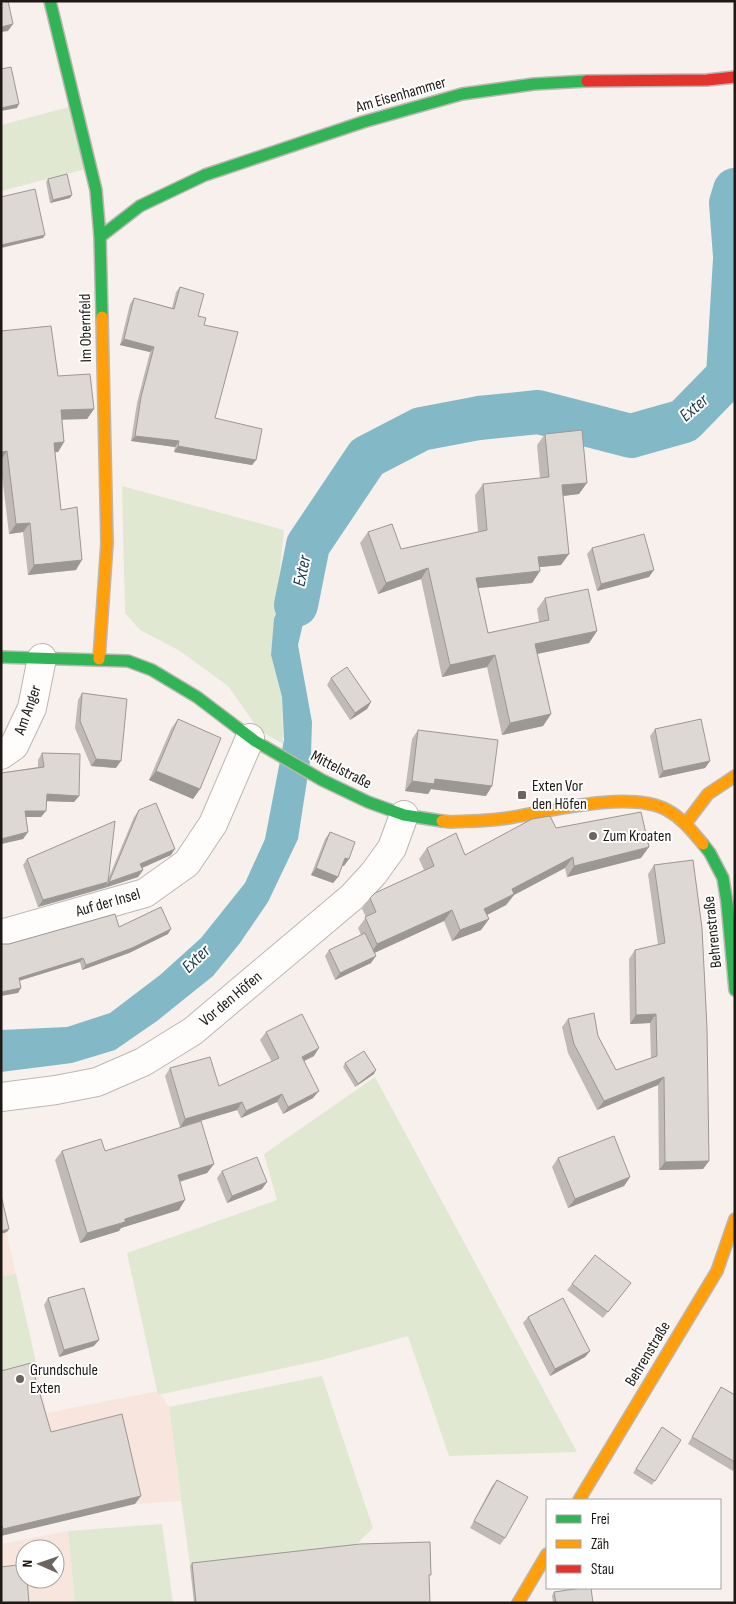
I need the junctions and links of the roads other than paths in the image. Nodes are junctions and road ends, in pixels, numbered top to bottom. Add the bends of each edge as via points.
1 (50, 1) edge
2 (735, 77) edge
3 (100, 237) junction
4 (1, 657) edge
5 (42, 658) junction
6 (99, 659) junction
7 (253, 739) junction
8 (1, 755) edge
9 (735, 776) edge
10 (404, 814) junction
11 (686, 823) junction
12 (1, 934) edge
13 (735, 990) edge
14 (1, 1097) edge
15 (735, 1219) edge
16 (580, 1499) edge
17 (546, 1556) edge
18 (518, 1603) edge

1 - 3 street, Im Obernfeld via 96,190
2 - 3 street, Am Eisenhammer via 534,84 462,94 363,122 205,175 140,206
3 - 6 street, Im Obernfeld via 107,543
4 - 5 street, Mittelstraße
5 - 6 street, Mittelstraße
5 - 8 street, Am Anger via 32,708 14,746
6 - 7 street, Mittelstraße via 128,661 152,670 197,697
7 - 10 street, Mittelstraße via 322,780 368,802
7 - 12 street, Auf der Insel via 213,824 188,863 144,893
9 - 11 street via 708,794
10 - 11 street, Mittelstraße via 451,822 506,818 568,806 634,801 666,808
10 - 14 street, Vor den Höfen via 392,848 352,897 193,1031 144,1062 97,1082
11 - 13 street, Behrenstraße via 710,853 723,878
15 - 16 street, Behrenstraße via 717,1271
17 - 18 street

